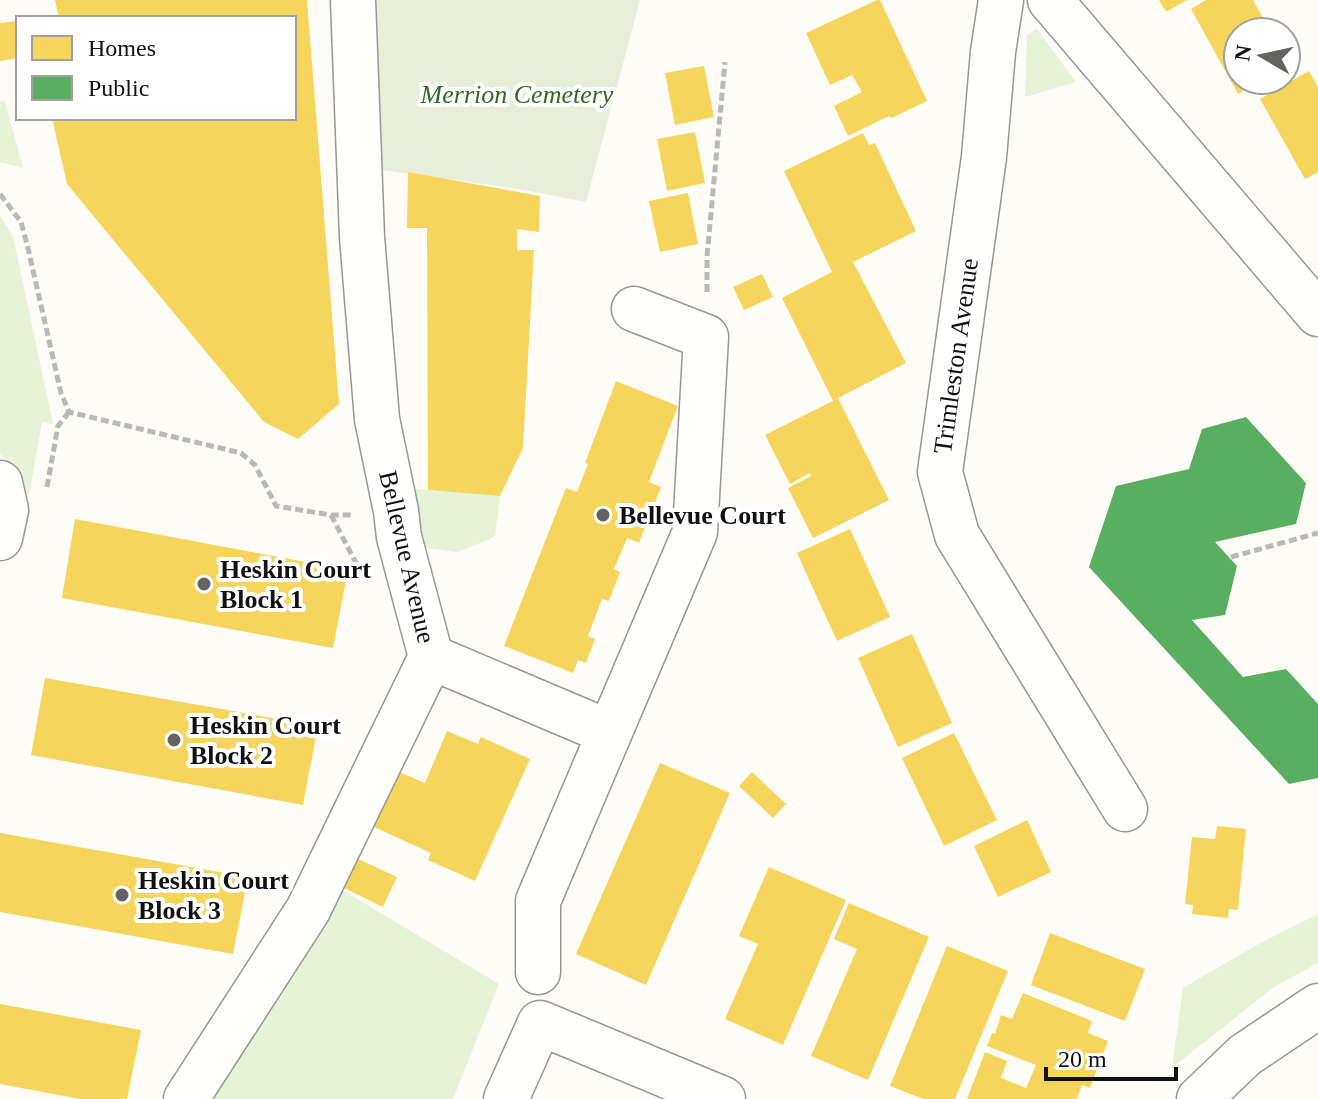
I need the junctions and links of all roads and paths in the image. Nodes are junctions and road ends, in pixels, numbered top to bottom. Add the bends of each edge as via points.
1 (353, 0) edge
2 (1001, 0) edge
3 (1050, 0) edge
4 (725, 62) dead end
5 (0, 194) edge
6 (634, 309) dead end
7 (1318, 314) edge
8 (706, 337) junction
9 (69, 412) junction
10 (0, 483) edge
11 (46, 495) dead end
12 (396, 511) junction
13 (331, 515) junction
14 (1318, 533) edge
15 (0, 538) edge
16 (1231, 557) dead end
17 (360, 571) dead end
18 (431, 657) junction
19 (608, 732) junction
20 (1125, 809) dead end
21 (538, 972) dead end
22 (1318, 1006) edge
23 (186, 1099) edge
24 (506, 1099) edge
25 (723, 1099) edge
26 (1199, 1099) edge

1 - 12 street, Bellevue Avenue via 368,333 377,419
2 - 20 street, Trimleston Avenue via 940,472 957,535
3 - 7 street
4 - 8 path via 707,256
5 - 9 path via 21,222
6 - 8 street
8 - 19 street via 695,532
9 - 11 path via 58,426
9 - 13 path via 241,453 255,465 276,506
10 - 15 street via 6,510
12 - 13 path
12 - 18 street, Bellevue Avenue
13 - 17 path
14 - 16 path
18 - 19 street
18 - 23 street, Bellevue Avenue via 308,910
19 - 21 street via 538,901
22 - 26 street via 1245,1055
24 - 25 street via 540,1023

